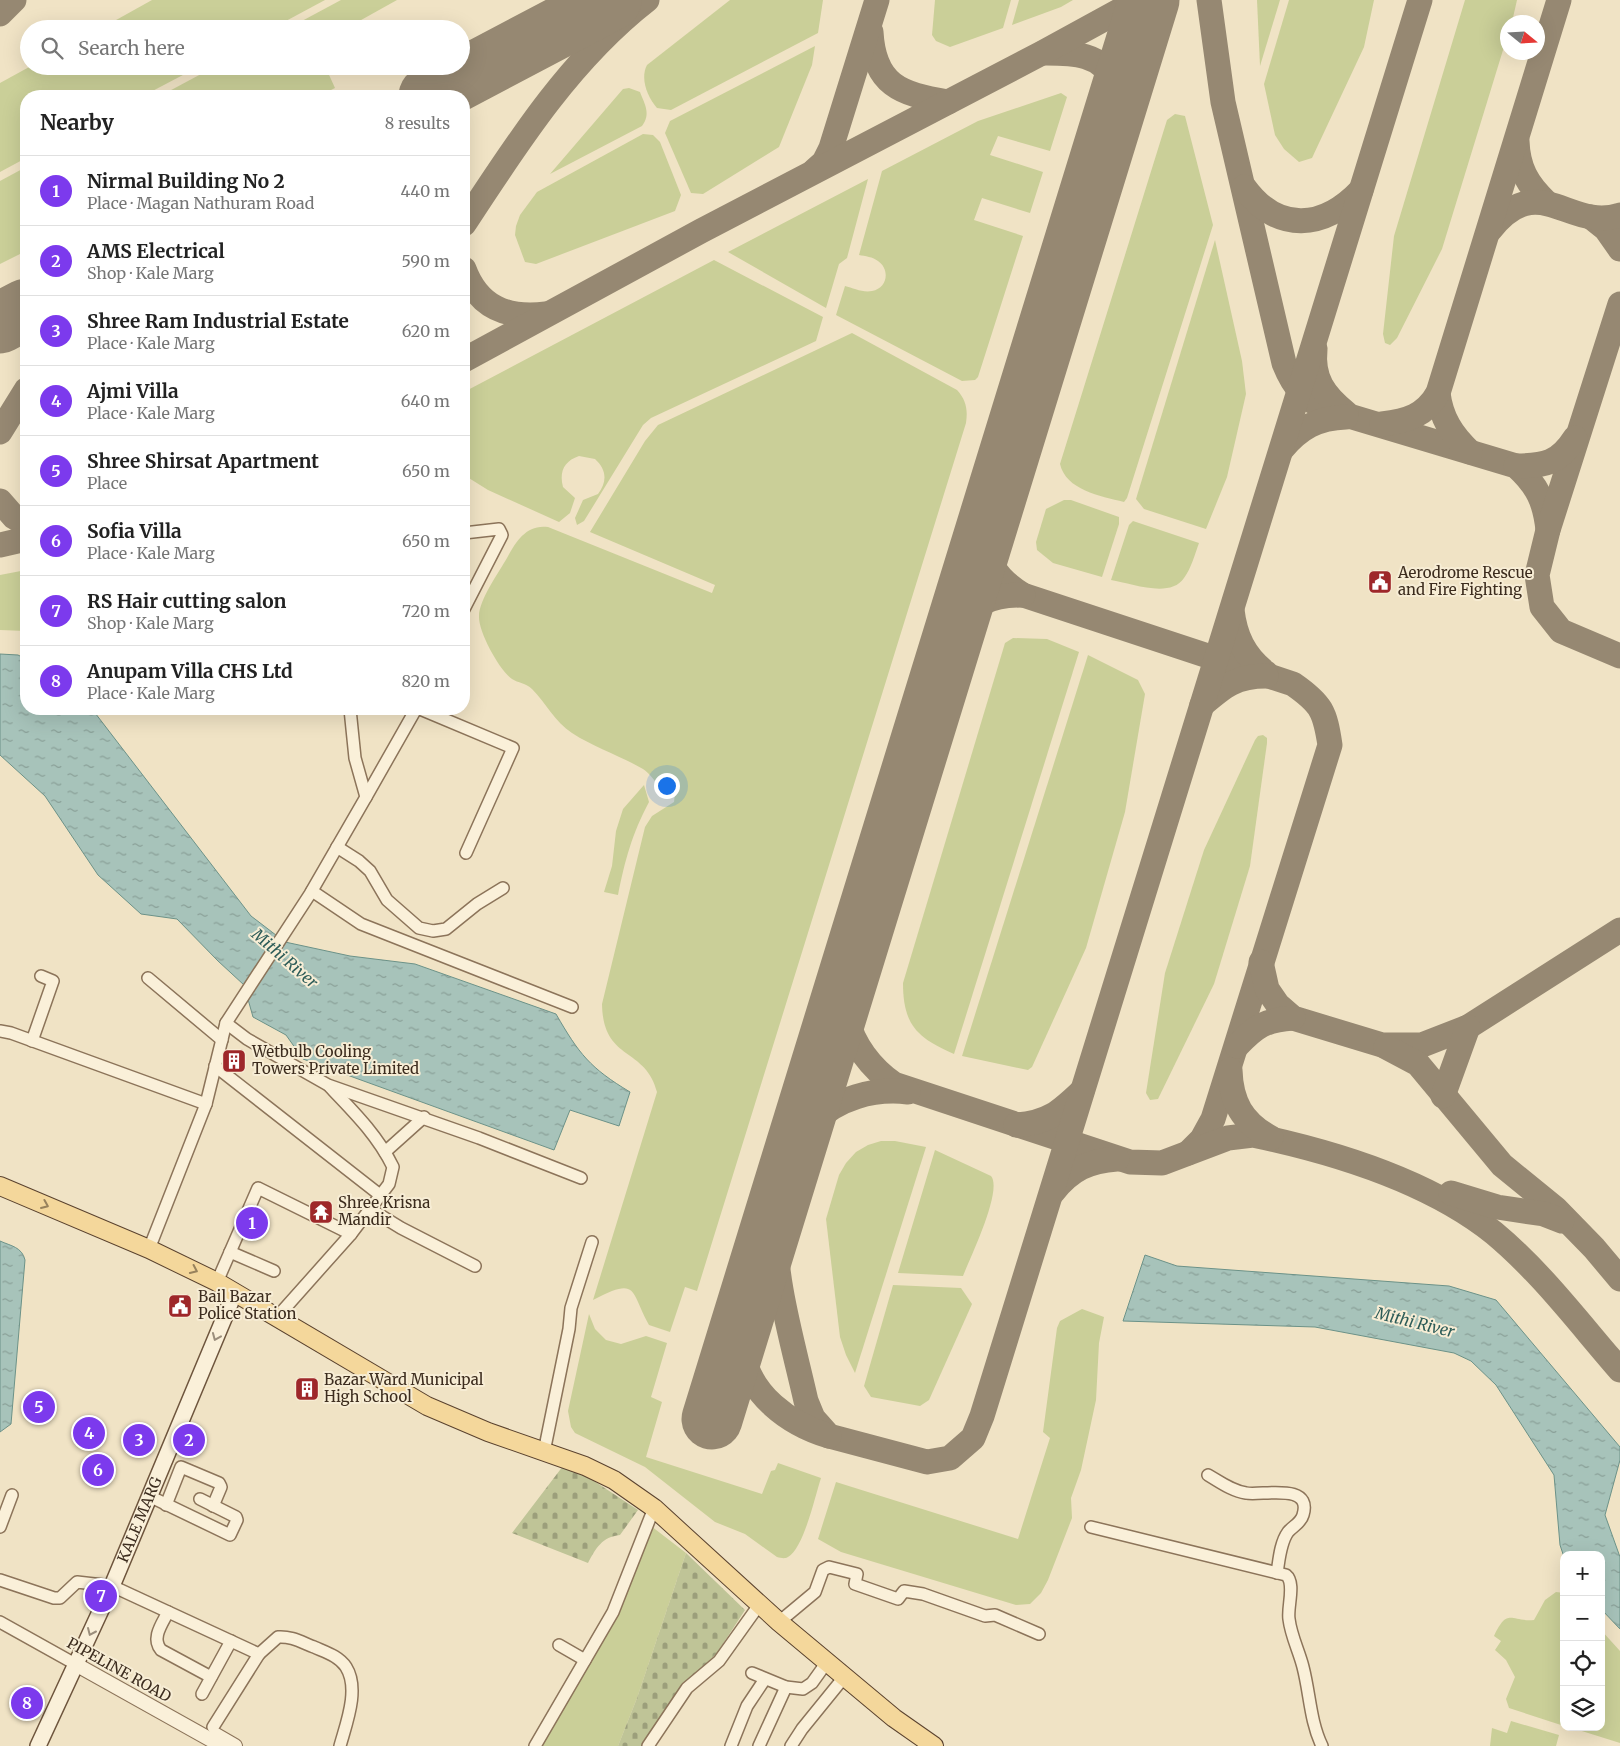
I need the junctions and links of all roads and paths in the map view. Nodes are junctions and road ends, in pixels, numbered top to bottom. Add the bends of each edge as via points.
1 (470, 532) edge
2 (470, 597) edge
3 (351, 715) edge
4 (414, 715) edge
5 (433, 715) edge
6 (366, 797) junction
7 (337, 848) junction
8 (466, 853) dead end
9 (503, 888) dead end
10 (311, 892) junction
11 (42, 976) dead end
12 (148, 978) dead end
13 (572, 1007) dead end
14 (226, 1023) junction
15 (0, 1031) edge
16 (222, 1040) junction
17 (32, 1041) junction
18 (215, 1066) junction
19 (328, 1085) junction
20 (206, 1104) junction
21 (424, 1117) junction
22 (386, 1152) junction
23 (581, 1178) dead end
24 (0, 1186) edge
25 (380, 1195) junction
26 (370, 1208) junction
27 (351, 1234) junction
28 (592, 1242) dead end
29 (149, 1250) junction
30 (230, 1252) junction
31 (475, 1266) dead end
32 (274, 1270) dead end
33 (218, 1282) junction
34 (235, 1292) junction
35 (278, 1316) junction
36 (544, 1452) junction
37 (161, 1466) junction
38 (178, 1473) junction
39 (1208, 1476) dead end
40 (12, 1495) dead end
41 (148, 1496) junction
42 (200, 1500) dead end
43 (166, 1505) junction
44 (213, 1506) junction
45 (654, 1508) junction
46 (1091, 1526) dead end
47 (0, 1527) edge
48 (1277, 1573) junction
49 (0, 1580) edge
50 (112, 1586) junction
51 (759, 1605) junction
52 (168, 1612) junction
53 (0, 1622) edge
54 (779, 1622) junction
55 (1038, 1634) dead end
56 (231, 1641) junction
57 (559, 1645) dead end
58 (259, 1654) junction
59 (584, 1660) junction
60 (827, 1662) junction
61 (83, 1668) junction
62 (752, 1673) dead end
63 (211, 1676) junction
64 (844, 1676) junction
65 (765, 1679) junction
66 (120, 1686) junction
67 (786, 1687) junction
68 (202, 1694) dead end
69 (213, 1727) dead end
70 (38, 1746) edge
71 (222, 1746) edge
72 (235, 1746) edge
73 (340, 1746) edge
74 (536, 1746) edge
75 (648, 1746) edge
76 (731, 1746) edge
77 (759, 1746) edge
78 (791, 1746) edge
79 (934, 1746) edge
80 (1322, 1746) edge

1 - 2 street via 498,529 502,535
3 - 6 street via 355,758
4 - 6 street
5 - 8 street via 513,748
6 - 7 street
7 - 9 street via 370,871 387,900 419,928 446,929
7 - 10 street
10 - 13 street via 361,924
10 - 14 street
11 - 17 street via 54,981
12 - 16 street
14 - 16 street
14 - 19 street via 247,1039
15 - 17 street
16 - 18 street
17 - 20 street
18 - 20 street
18 - 25 street
19 - 21 street
19 - 22 street
20 - 29 street
21 - 22 street
21 - 23 street
22 - 25 street via 393,1167 389,1184
24 -> 29 main road
25 - 26 street
26 - 27 street
26 - 31 street via 401,1228
27 - 30 street via 258,1188
27 - 35 street
28 - 36 street via 571,1308
29 -> 33 main road
30 - 32 street
30 - 33 street
33 - 34 main road
34 - 35 main road
34 -> 37 main road, KALE MARG
35 - 36 main road via 427,1406
36 - 45 main road via 607,1477
37 - 38 street
37 - 41 main road, KALE MARG
38 - 43 street
38 - 44 street via 182,1468 219,1483 221,1487
39 - 48 street via 1236,1491 1255,1494 1288,1492 1304,1503 1303,1514 1285,1538
40 - 47 street
41 - 43 street
41 - 50 main road, KALE MARG
42 - 44 street
43 - 44 street via 230,1535 236,1517
45 - 51 main road
45 - 59 street via 612,1612
46 - 48 street
48 - 80 street via 1286,1575 1291,1581 1287,1606 1289,1622
49 - 50 street via 54,1598 60,1598 78,1582
50 - 52 street
50 -> 61 main road, KALE MARG
51 - 54 main road
51 - 75 street via 719,1661 687,1688
52 - 56 street
52 - 63 street via 156,1638 157,1645
53 - 61 street, PIPELINE ROAD
54 - 55 street via 815,1592 823,1570 829,1567 857,1574 855,1584 898,1600 904,1591 923,1594 985,1616 996,1615
54 - 60 main road
56 - 58 street
56 - 63 street
57 - 59 street
58 - 69 street
58 - 73 street via 278,1636 288,1636 335,1656 346,1668 351,1686 349,1712
59 - 74 street
60 - 64 main road
60 - 67 street via 806,1688
61 - 66 street, PIPELINE ROAD via 98,1679
61 - 70 main road, KALE MARG
62 - 65 street
63 - 68 street
64 - 78 street
64 - 79 main road
65 - 67 street
65 - 76 street via 747,1706
66 - 71 street, PIPELINE ROAD
66 - 72 street
67 - 77 street

